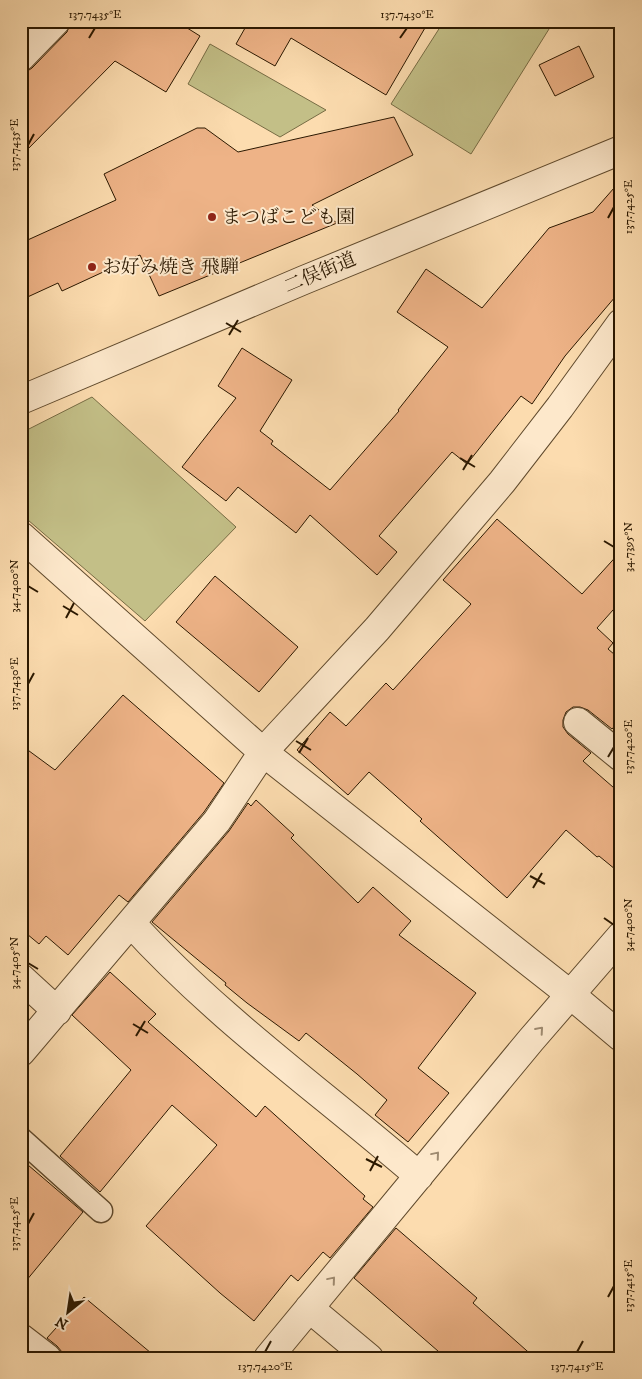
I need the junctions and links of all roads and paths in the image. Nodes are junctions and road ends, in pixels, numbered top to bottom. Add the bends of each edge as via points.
1 (56, 21) edge
2 (21, 58) edge
3 (621, 150) edge
4 (621, 323) edge
5 (21, 400) edge
6 (21, 536) edge
7 (578, 722) dead end
8 (263, 752) junction
9 (621, 758) edge
10 (131, 923) junction
11 (621, 936) edge
12 (21, 978) edge
13 (571, 995) junction
14 (57, 1011) junction
15 (621, 1037) edge
16 (21, 1052) edge
17 (21, 1139) edge
18 (419, 1176) junction
19 (100, 1210) dead end
20 (309, 1308) junction
21 (21, 1338) edge
22 (47, 1358) edge
23 (268, 1358) edge
24 (369, 1358) edge

1 - 2 street
3 - 5 street, 二俣街道
4 - 8 street via 502,482 377,629
6 - 8 street
7 - 9 street
8 - 10 street via 217,821
8 - 13 street
10 - 14 street
10 - 18 street via 157,952 230,1019
11 - 13 street
12 - 14 street
13 - 15 street
18 -> 13 street
14 - 16 street
17 - 19 lane
20 -> 18 street
20 - 23 street
20 - 24 street
21 - 22 street

